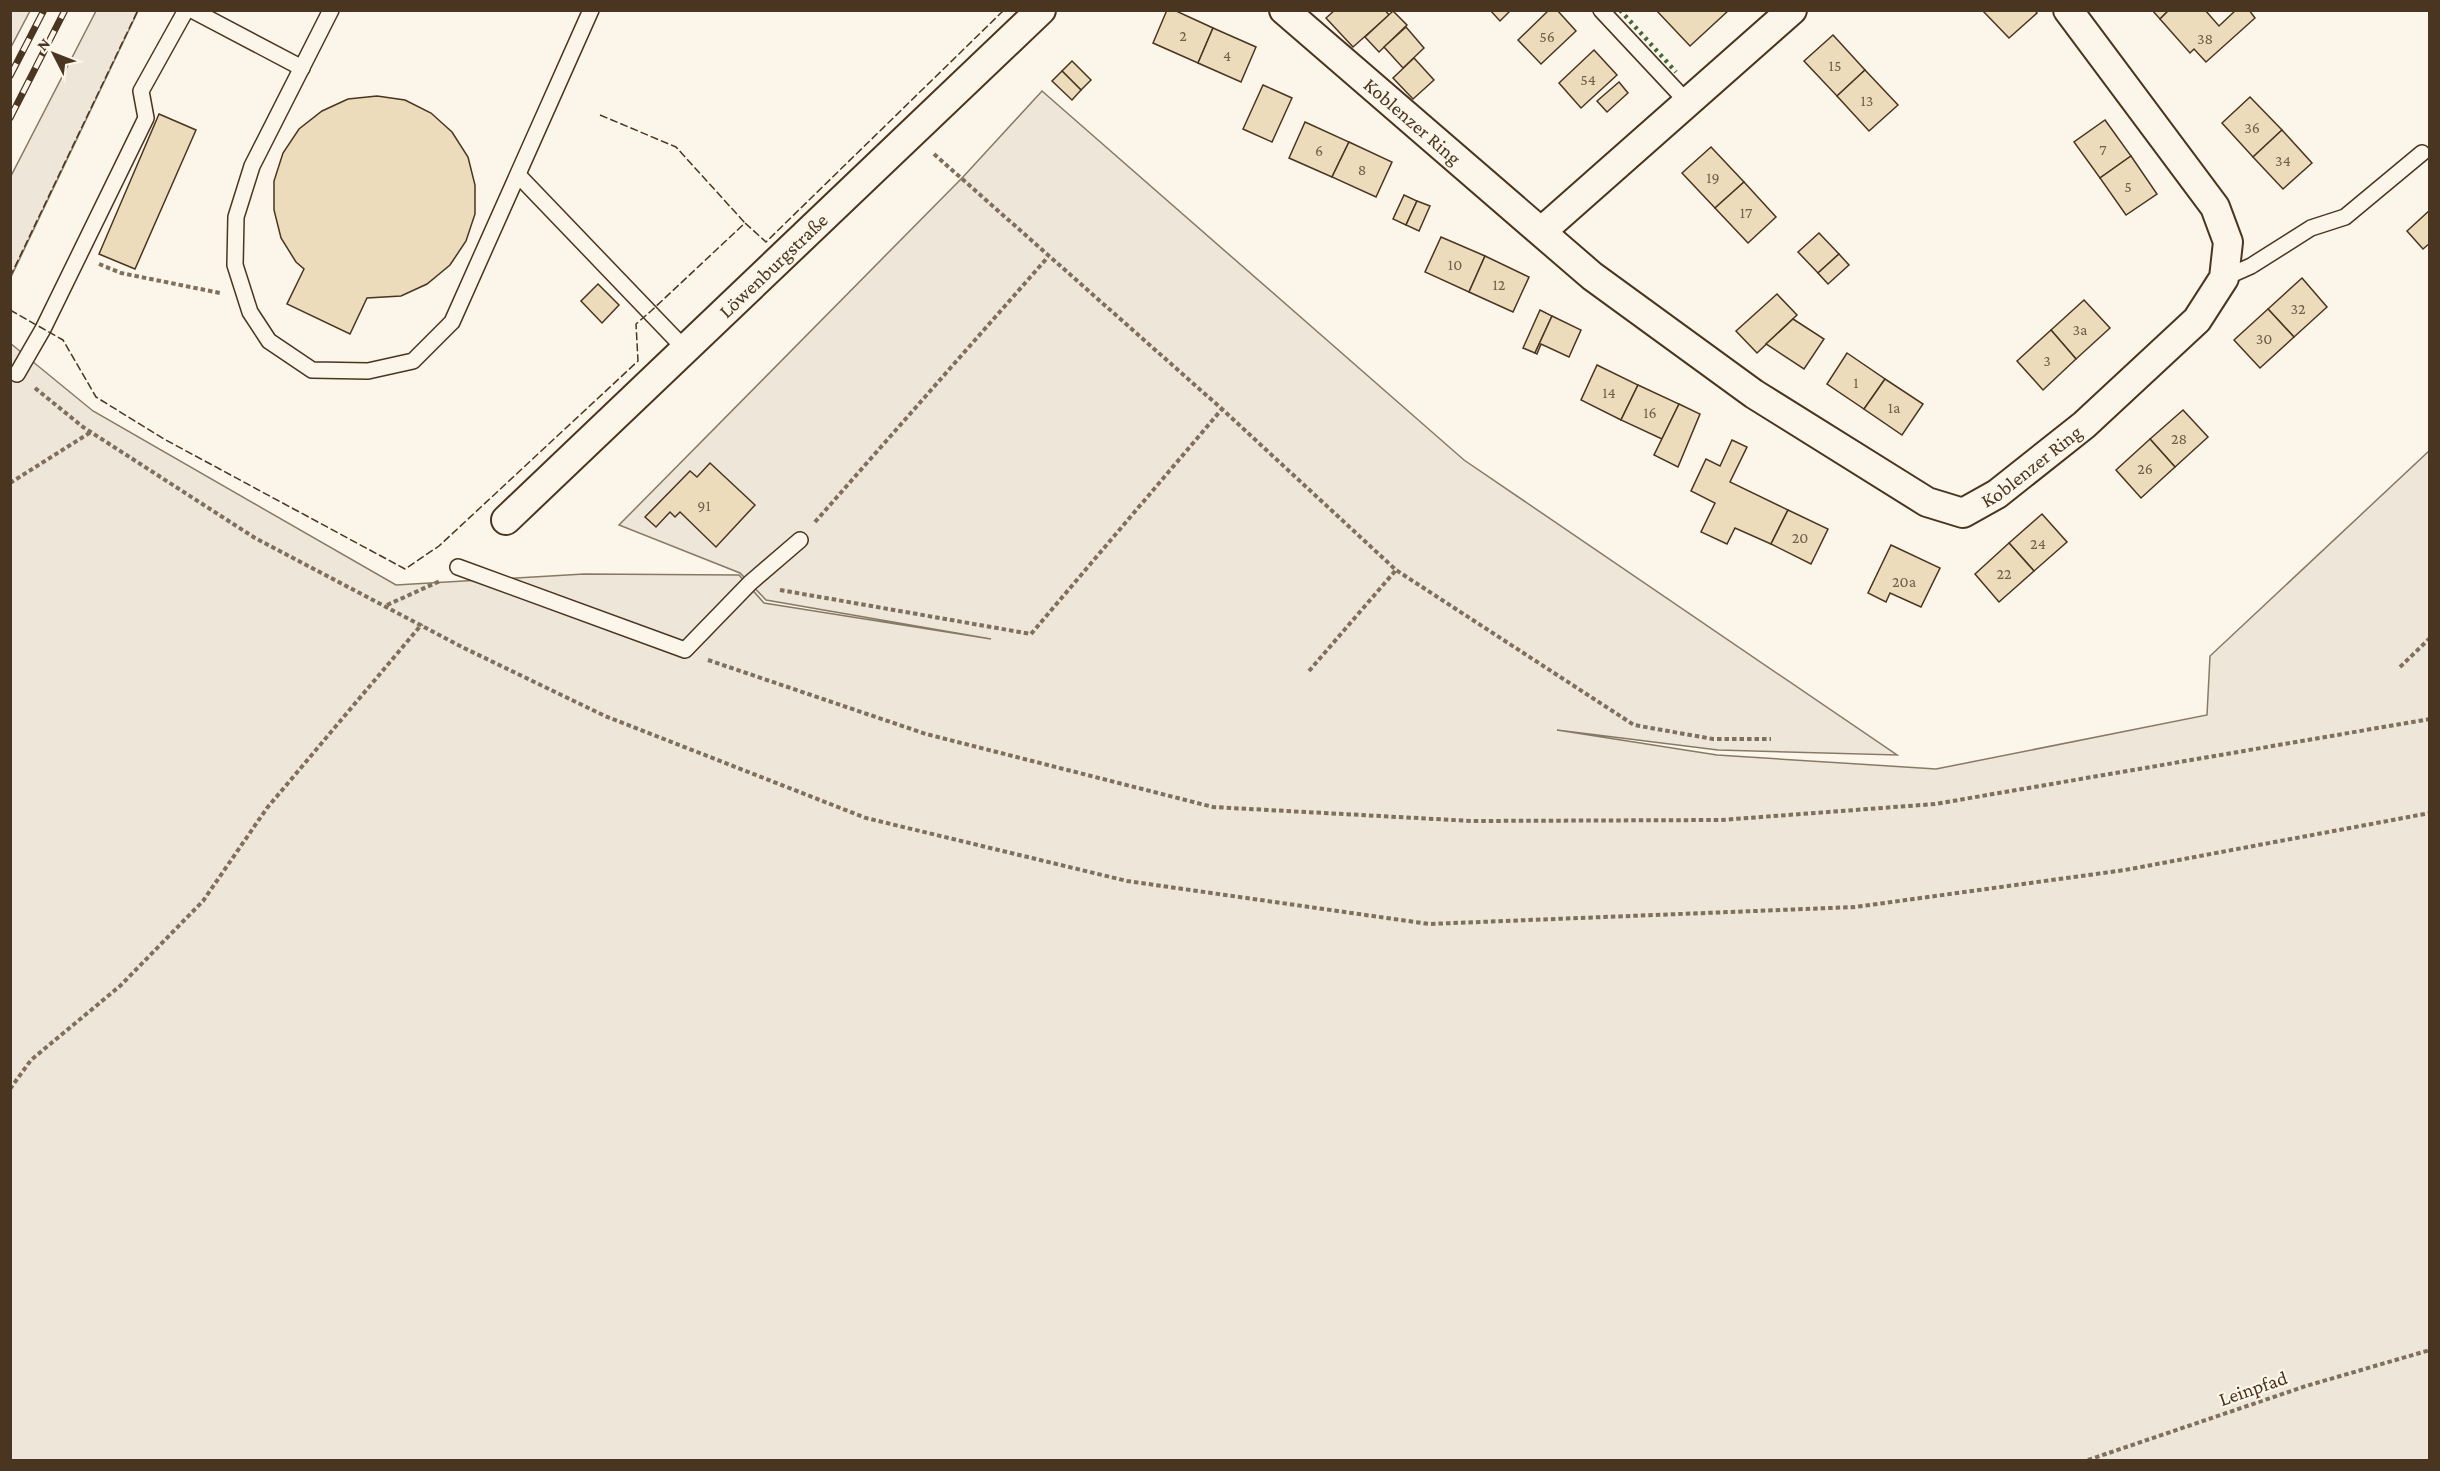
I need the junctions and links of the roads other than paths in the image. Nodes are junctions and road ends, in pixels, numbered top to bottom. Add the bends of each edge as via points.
1 (186, 10) edge
2 (192, 10) edge
3 (331, 10) edge
4 (591, 10) edge
5 (1041, 10) edge
6 (1284, 10) edge
7 (1601, 10) edge
8 (1792, 10) edge
9 (2068, 10) edge
10 (302, 69) junction
11 (1688, 103) junction
12 (2422, 153) dead end
13 (519, 176) junction
14 (1542, 231) junction
15 (2224, 279) junction
16 (685, 349) junction
17 (17, 374) road end
18 (506, 520) dead end
19 (800, 540) road end
20 (458, 567) dead end

1 - 17 lane via 141,91 146,118
2 - 10 lane
3 - 10 lane
4 - 13 lane
5 - 16 street, Löwenburgstraße
6 - 14 street, Koblenzer Ring
7 - 11 lane
8 - 11 street
9 - 15 street, Koblenzer Ring via 2215,207 2228,242
10 - 13 lane via 252,166 236,217 235,265 250,312 268,341 312,370 368,371 413,361 452,322
11 - 14 street
12 - 15 lane via 2345,217 2311,228
13 - 16 lane
14 - 15 street, Koblenzer Ring via 1592,276 1754,394 1927,502 1964,513 1997,494 2084,425 2197,320
16 - 18 street, Löwenburgstraße
19 - 20 lane via 685,650

